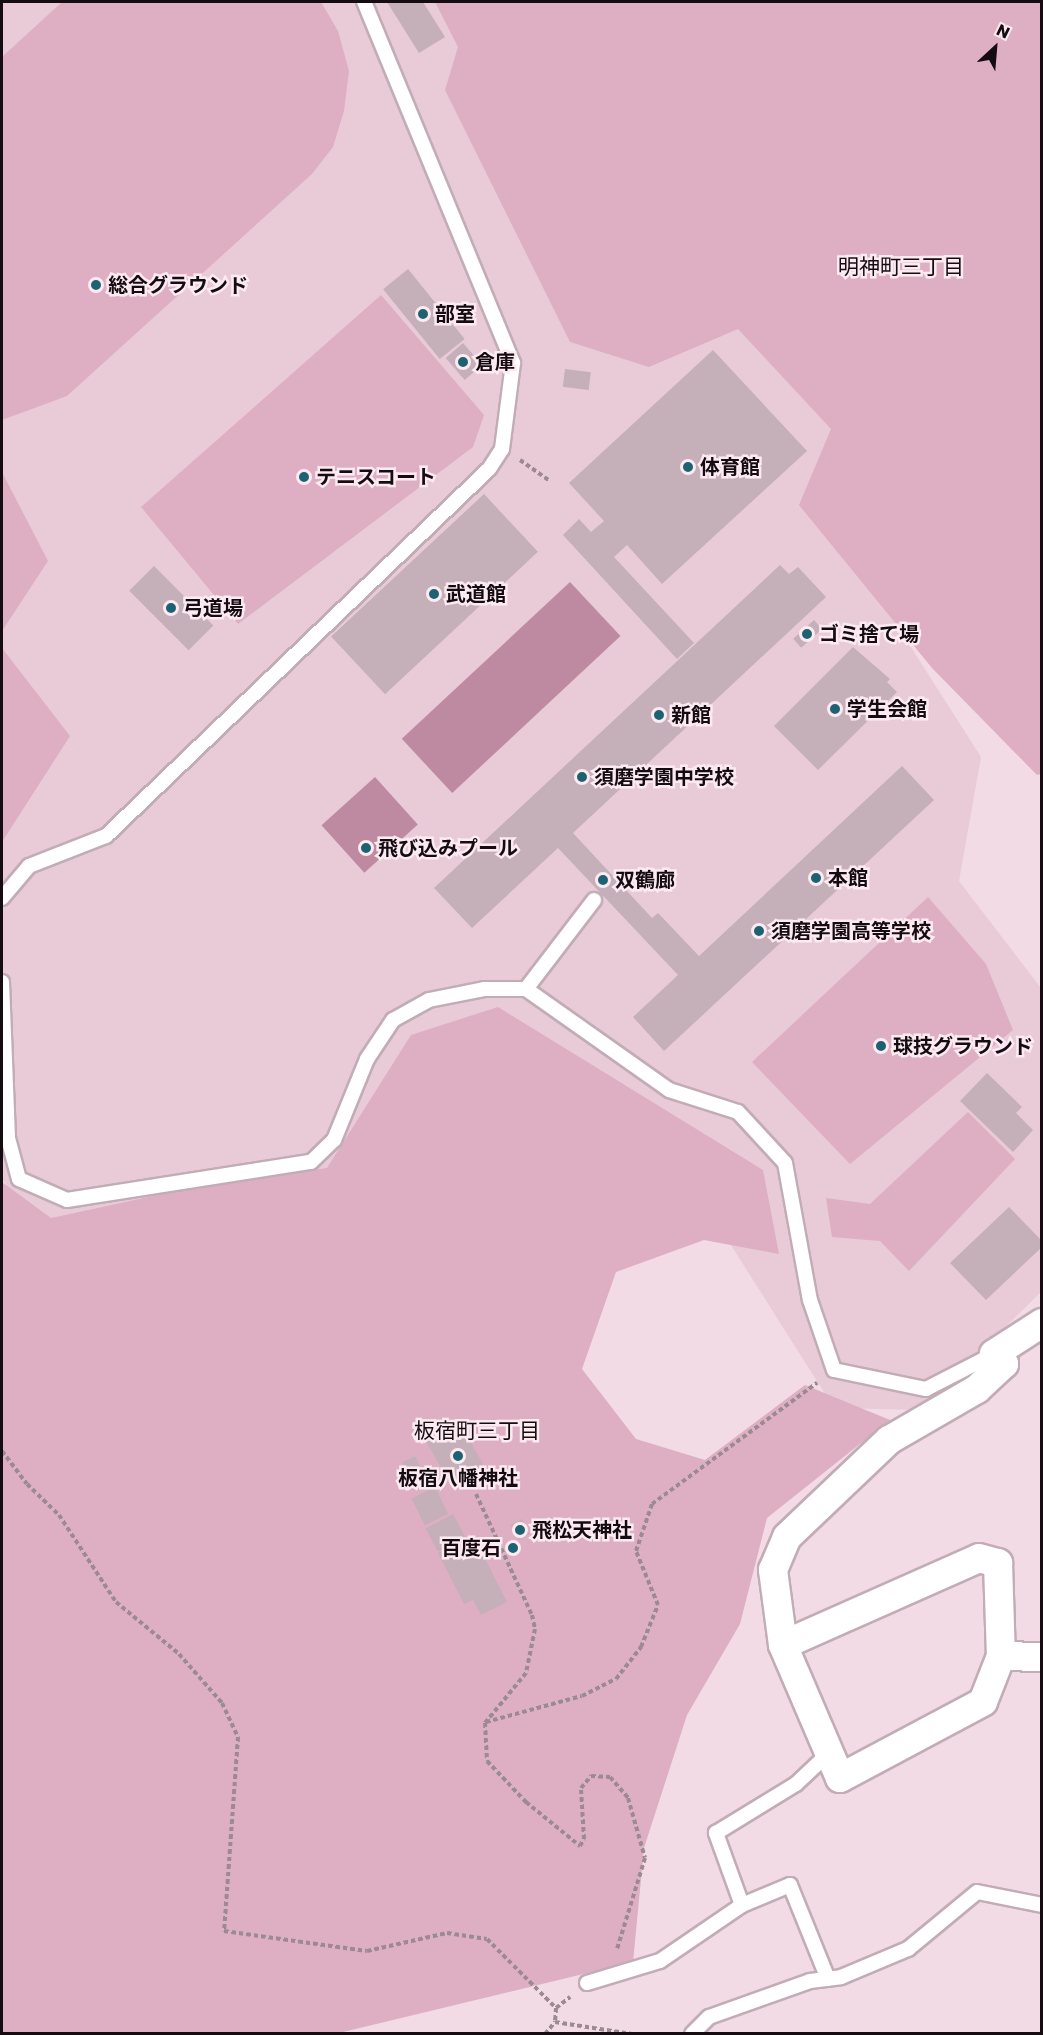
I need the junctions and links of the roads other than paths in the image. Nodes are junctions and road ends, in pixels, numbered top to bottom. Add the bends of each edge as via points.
1 (364, 2) edge
2 (2, 898) edge
3 (594, 900) dead end
4 (2, 982) edge
5 (526, 989) junction
6 (1041, 1323) edge
7 (994, 1354) junction
8 (783, 1645) junction
9 (1001, 1656) junction
10 (1041, 1658) edge
11 (829, 1753) junction
12 (742, 1905) junction
13 (1041, 1905) edge
14 (828, 1979) junction
15 (587, 1983) road end
16 (692, 2034) edge

1 - 2 lane via 513,363 502,449 489,469 106,836 29,866
3 - 5 lane
4 - 5 lane via 8,1138 19,1179 67,1200 311,1162 334,1140 367,1059 393,1020 429,1000 484,989
5 - 7 lane via 669,1090 738,1112 785,1163 810,1300 834,1370 926,1389
6 - 7 street
7 - 8 street via 1004,1364 977,1389 889,1440 787,1537 774,1570
8 - 9 street via 979,1558 998,1563
8 - 11 street
9 - 10 street
9 - 11 street via 983,1702 840,1779
11 - 12 lane via 796,1784 716,1833
12 - 14 lane via 790,1885
12 - 15 lane via 660,1961
13 - 14 lane via 976,1892 908,1949
14 - 16 lane via 810,1981 709,2017

